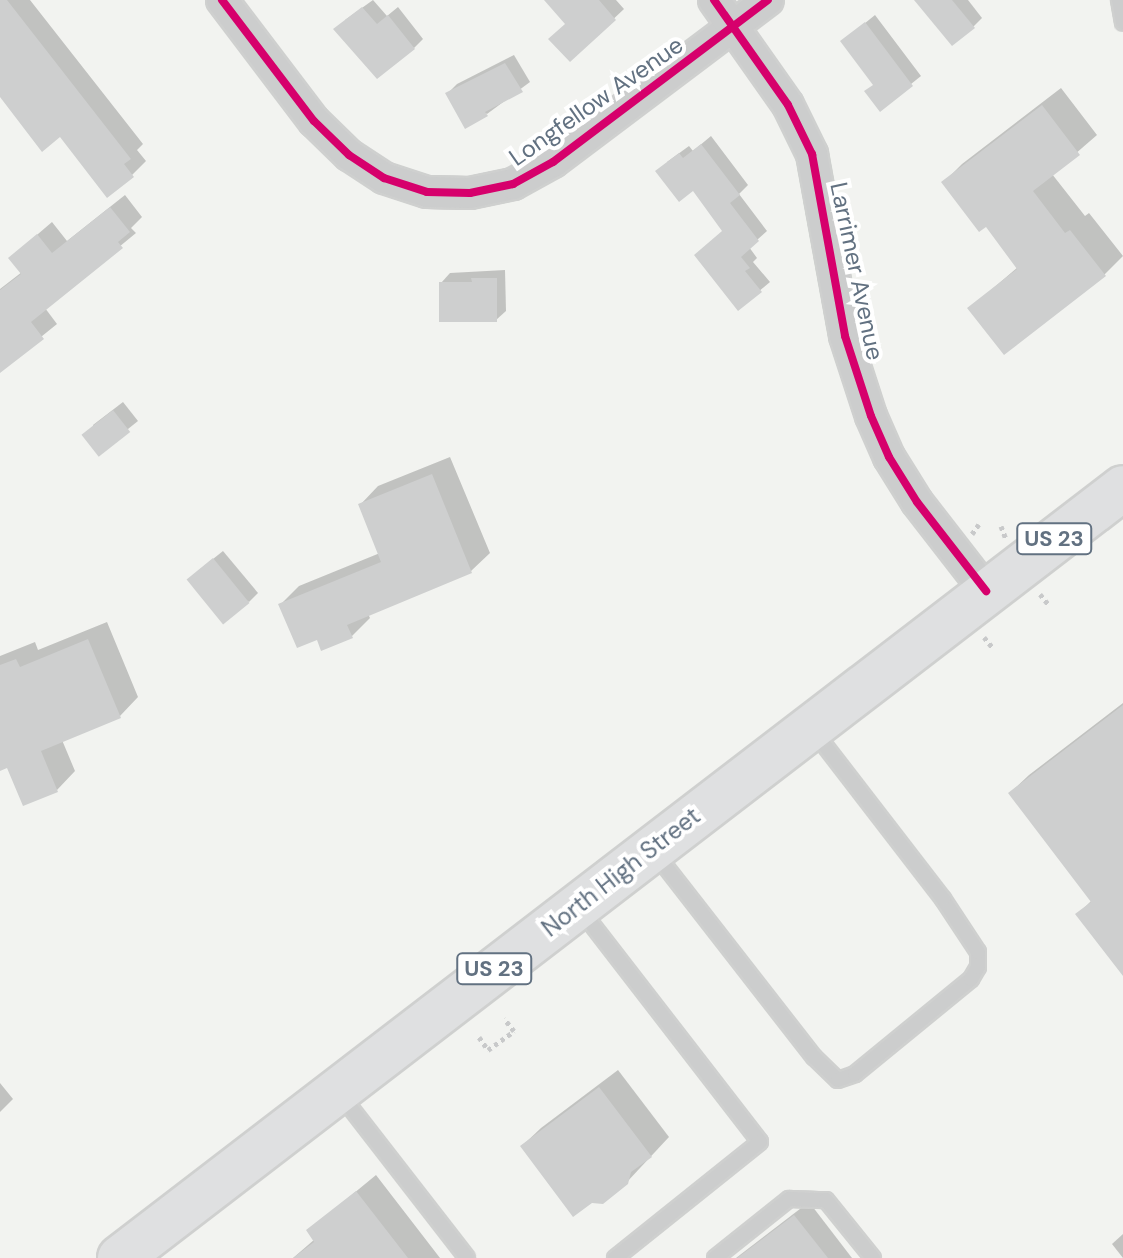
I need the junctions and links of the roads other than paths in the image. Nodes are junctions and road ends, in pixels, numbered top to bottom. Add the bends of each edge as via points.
1 (222, 0) edge
2 (714, 0) edge
3 (768, 0) edge
4 (1119, 0) edge
5 (1123, 23) edge
6 (733, 26) junction
7 (1123, 488) edge
8 (986, 591) junction
9 (810, 726) junction
10 (652, 848) junction
11 (578, 905) junction
12 (337, 1091) junction
13 (120, 1258) edge
14 (467, 1258) edge
15 (615, 1258) edge
16 (715, 1258) edge
17 (873, 1258) edge

1 - 6 street, Longfellow Avenue via 314,121 349,155 384,178 427,192 470,193 526,177
2 - 6 street, Larrimer Avenue
3 - 6 street, Longfellow Avenue
4 - 5 lane
6 - 8 street, Larrimer Avenue via 788,105 812,154 845,336 889,457
7 - 8 main road, North High Street / US 23
8 - 9 main road, North High Street / US 23
9 - 10 main road, North High Street / US 23
9 - 10 lane via 978,952 971,979 855,1074 838,1080 814,1057
10 - 11 main road, North High Street / US 23
11 - 12 main road, North High Street / US 23
11 - 15 lane via 760,1142
12 - 13 main road, North High Street / US 23
12 - 14 lane
16 - 17 lane via 789,1199 826,1200

